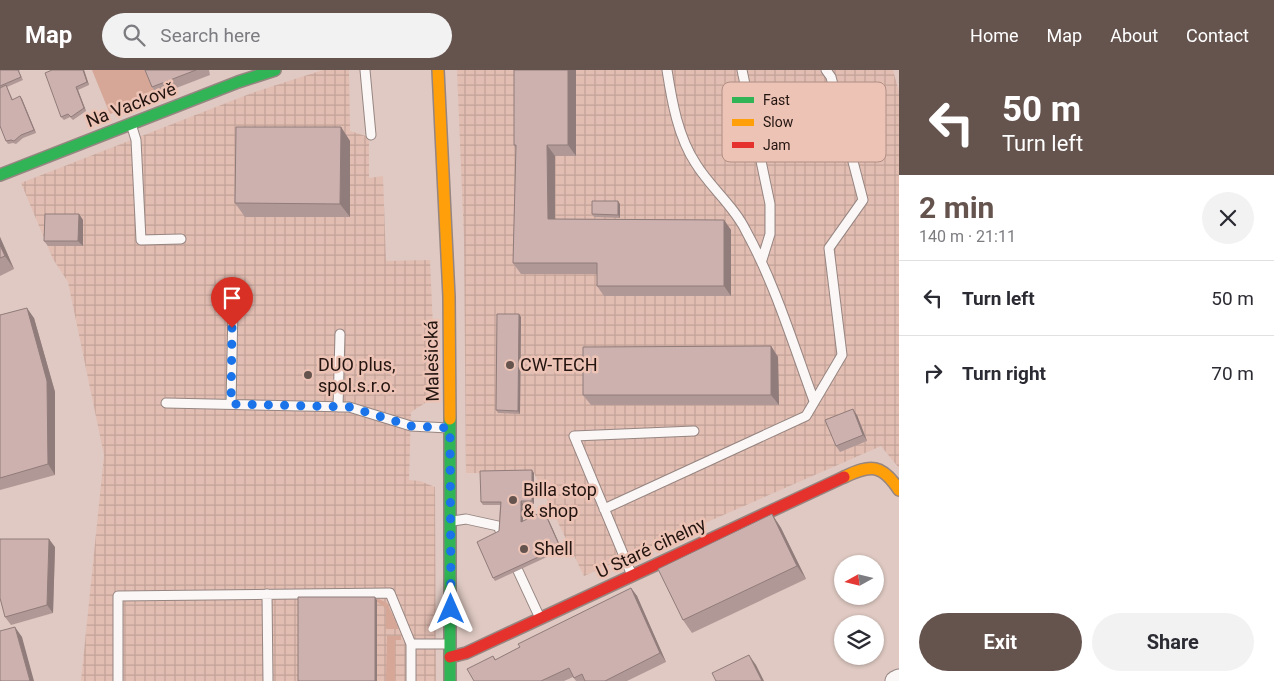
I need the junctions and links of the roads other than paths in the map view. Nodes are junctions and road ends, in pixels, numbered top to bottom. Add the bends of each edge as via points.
1 (275, 70) edge
2 (365, 70) edge
3 (438, 70) edge
4 (666, 70) edge
5 (826, 70) edge
6 (236, 76) edge
7 (832, 82) edge
8 (131, 124) junction
9 (371, 135) dead end
10 (761, 162) edge
11 (853, 162) edge
12 (0, 175) edge
13 (182, 239) dead end
14 (762, 260) junction
15 (232, 308) dead end
16 (340, 334) dead end
17 (814, 401) junction
18 (166, 403) dead end
19 (231, 404) junction
20 (338, 407) junction
21 (450, 428) junction
22 (694, 431) dead end
23 (899, 490) edge
24 (604, 509) junction
25 (451, 522) junction
26 (632, 576) junction
27 (267, 594) junction
28 (540, 618) junction
29 (411, 644) junction
30 (451, 644) junction
31 (450, 657) junction
32 (899, 679) edge
33 (118, 681) edge
34 (268, 681) edge
35 (411, 681) edge
36 (450, 681) edge
37 (895, 681) edge

1 - 6 street, Na Vackově
2 - 9 lane
3 - 21 street, Malešická
4 - 14 lane via 683,139 695,164 745,228
5 - 7 lane
6 - 8 street, Na Vackově
8 - 12 street, Na Vackově
8 - 13 lane via 136,140 141,240
10 - 14 lane via 770,204 770,234
11 - 17 lane via 863,200 829,248 842,355
14 - 17 lane
15 - 19 lane
16 - 20 lane
17 - 24 lane via 806,416
18 - 19 lane
19 - 20 lane
20 - 21 lane via 350,407 411,426
21 - 25 street, Malešická
22 - 24 lane via 574,436
23 - 26 street, U Staré cihelny via 889,475 877,467 866,467
24 - 26 lane
25 - 28 lane via 466,519 498,526
25 - 30 street, Malešická
26 - 28 street, U Staré cihelny
27 - 29 lane via 390,593
27 - 33 lane via 118,596
27 - 34 lane
28 - 31 street, U Staré cihelny via 466,653
29 - 30 lane
29 - 35 lane
30 - 31 street, Malešická
31 - 36 street, Malešická
32 - 37 street

